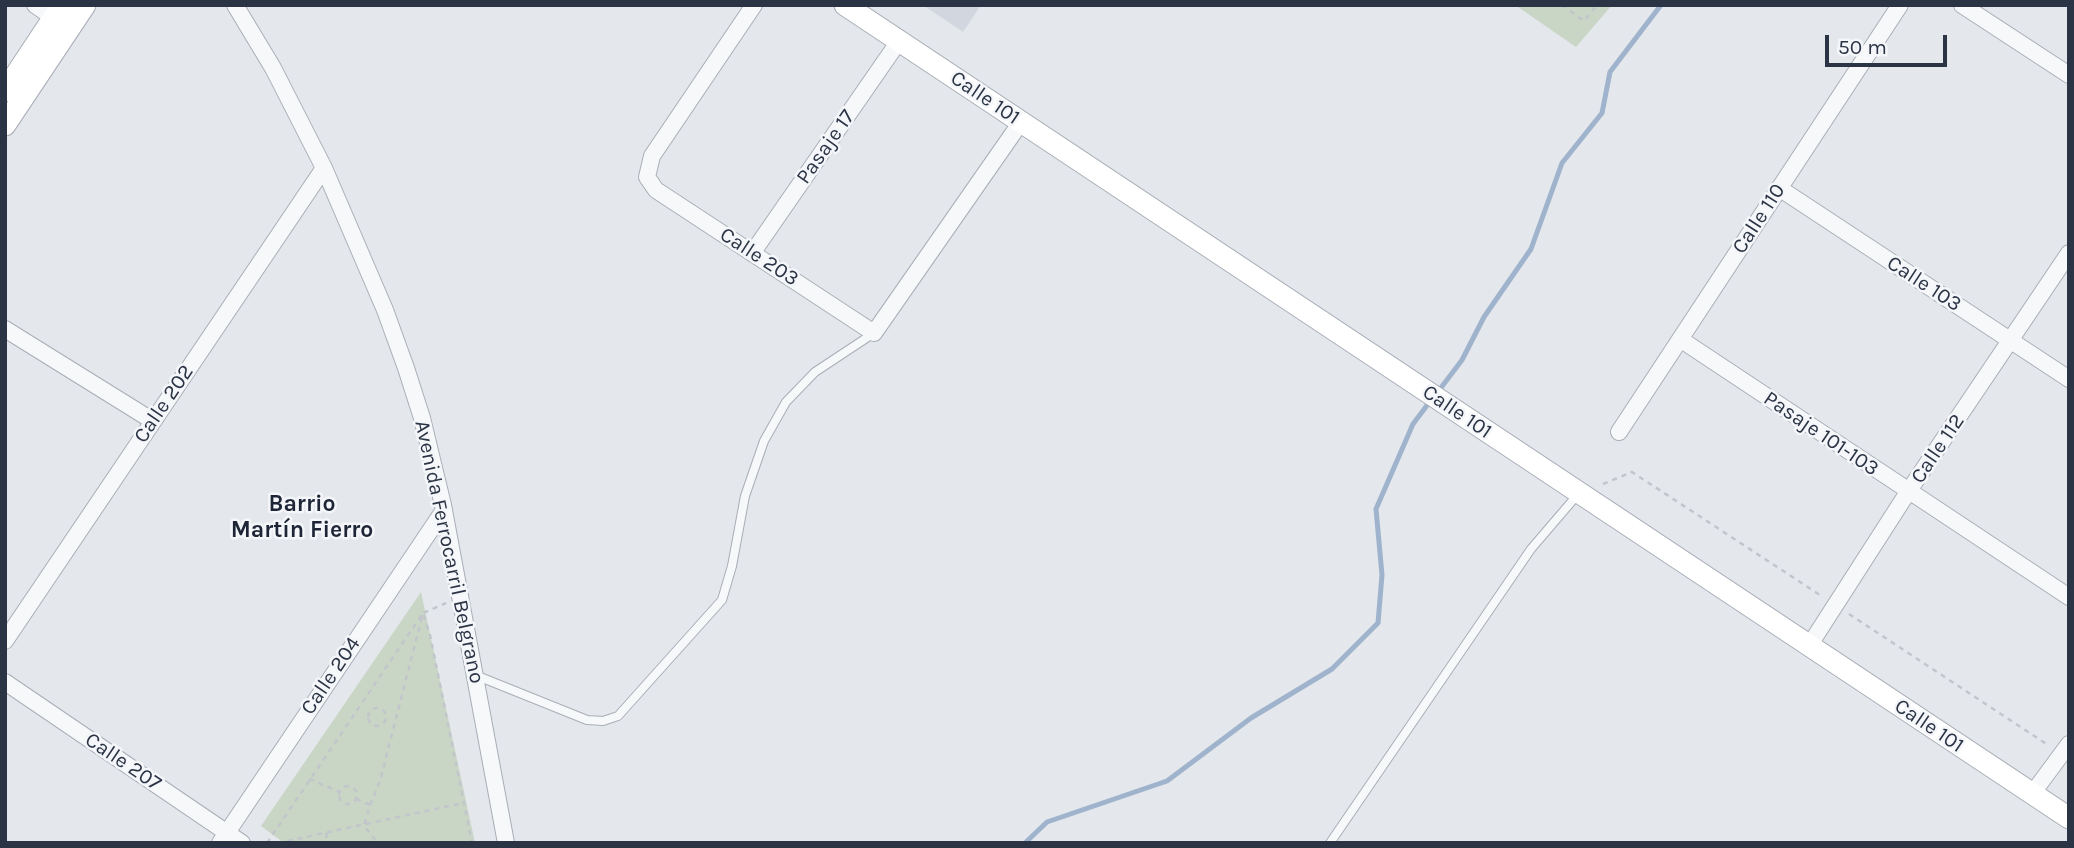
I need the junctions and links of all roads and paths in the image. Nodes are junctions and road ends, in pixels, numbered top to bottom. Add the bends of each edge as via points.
1 (35, 5) edge
2 (85, 5) edge
3 (235, 5) edge
4 (754, 5) edge
5 (845, 5) edge
6 (1562, 5) edge
7 (1597, 5) edge
8 (1900, 5) edge
9 (1962, 5) edge
10 (62, 17) edge
11 (899, 41) junction
12 (2069, 75) edge
13 (5, 90) edge
14 (1021, 122) junction
15 (5, 125) edge
16 (324, 168) junction
17 (1779, 188) junction
18 (753, 253) junction
19 (2069, 253) edge
20 (5, 329) edge
21 (874, 333) junction
22 (1680, 340) junction
23 (2011, 341) junction
24 (2069, 379) edge
25 (153, 421) junction
26 (1619, 432) dead end
27 (1908, 492) junction
28 (1579, 493) junction
29 (444, 510) junction
30 (460, 597) junction
31 (2069, 597) edge
32 (423, 613) junction
33 (5, 641) edge
34 (1809, 646) junction
35 (475, 675) junction
36 (5, 682) edge
37 (358, 707) junction
38 (369, 712) junction
39 (386, 720) junction
40 (394, 723) junction
41 (2069, 744) edge
42 (309, 779) junction
43 (340, 793) junction
44 (2032, 794) junction
45 (356, 799) junction
46 (464, 803) junction
47 (370, 805) junction
48 (2069, 818) edge
49 (364, 826) junction
50 (326, 833) junction
51 (223, 838) edge
52 (242, 843) edge
53 (267, 843) edge
54 (278, 843) edge
55 (328, 843) edge
56 (378, 843) edge
57 (472, 843) edge
58 (506, 843) edge
59 (1330, 843) edge

1 - 10 street
2 - 10 street
3 - 16 street, Avenida Ferrocarril Belgrano
4 - 18 street, Calle 203 via 652,156 647,177 656,190
5 - 11 street, Calle 101
6 - 7 path via 1584,21
8 - 17 street, Calle 110
9 - 12 street
10 - 13 street
10 - 15 street
11 - 14 street, Calle 101
11 - 18 street, Pasaje 17
14 - 21 street
14 - 28 street, Calle 101
16 - 25 street, Calle 202
16 - 29 street, Avenida Ferrocarril Belgrano via 406,368
17 - 22 street, Calle 110
17 - 23 street, Calle 103
18 - 21 street, Calle 203
19 - 23 street, Calle 112
20 - 25 street
21 - 35 lane via 815,372 786,402 764,442 745,496 722,600 618,716 587,720
22 - 26 street, Calle 110
22 - 27 street, Pasaje 101-103
23 - 24 street, Calle 103
23 - 27 street, Calle 112
25 - 33 street, Calle 202
27 - 31 street, Pasaje 101-103
27 - 34 street, Calle 112
28 - 34 street, Calle 101
28 - 59 lane via 1531,548
29 - 30 street, Avenida Ferrocarril Belgrano
29 - 51 street, Calle 204
30 - 32 path
30 - 35 street, Avenida Ferrocarril Belgrano
32 - 37 path
32 - 40 path
32 - 46 path
34 - 44 street, Calle 101
35 - 58 street, Avenida Ferrocarril Belgrano
36 - 51 street, Calle 207
37 - 38 path
37 - 42 path
38 - 39 path via 379,708 386,713
38 - 39 path via 373,725
39 - 40 path
40 - 47 path
41 - 44 street
42 - 43 path
42 - 53 path
43 - 45 path via 344,803
43 - 45 path via 351,787
44 - 48 street, Calle 101
45 - 47 path
46 - 49 path
46 - 57 path
47 - 49 path
49 - 50 path
49 - 56 path
50 - 54 path
50 - 55 path
51 - 52 street, Calle 207

